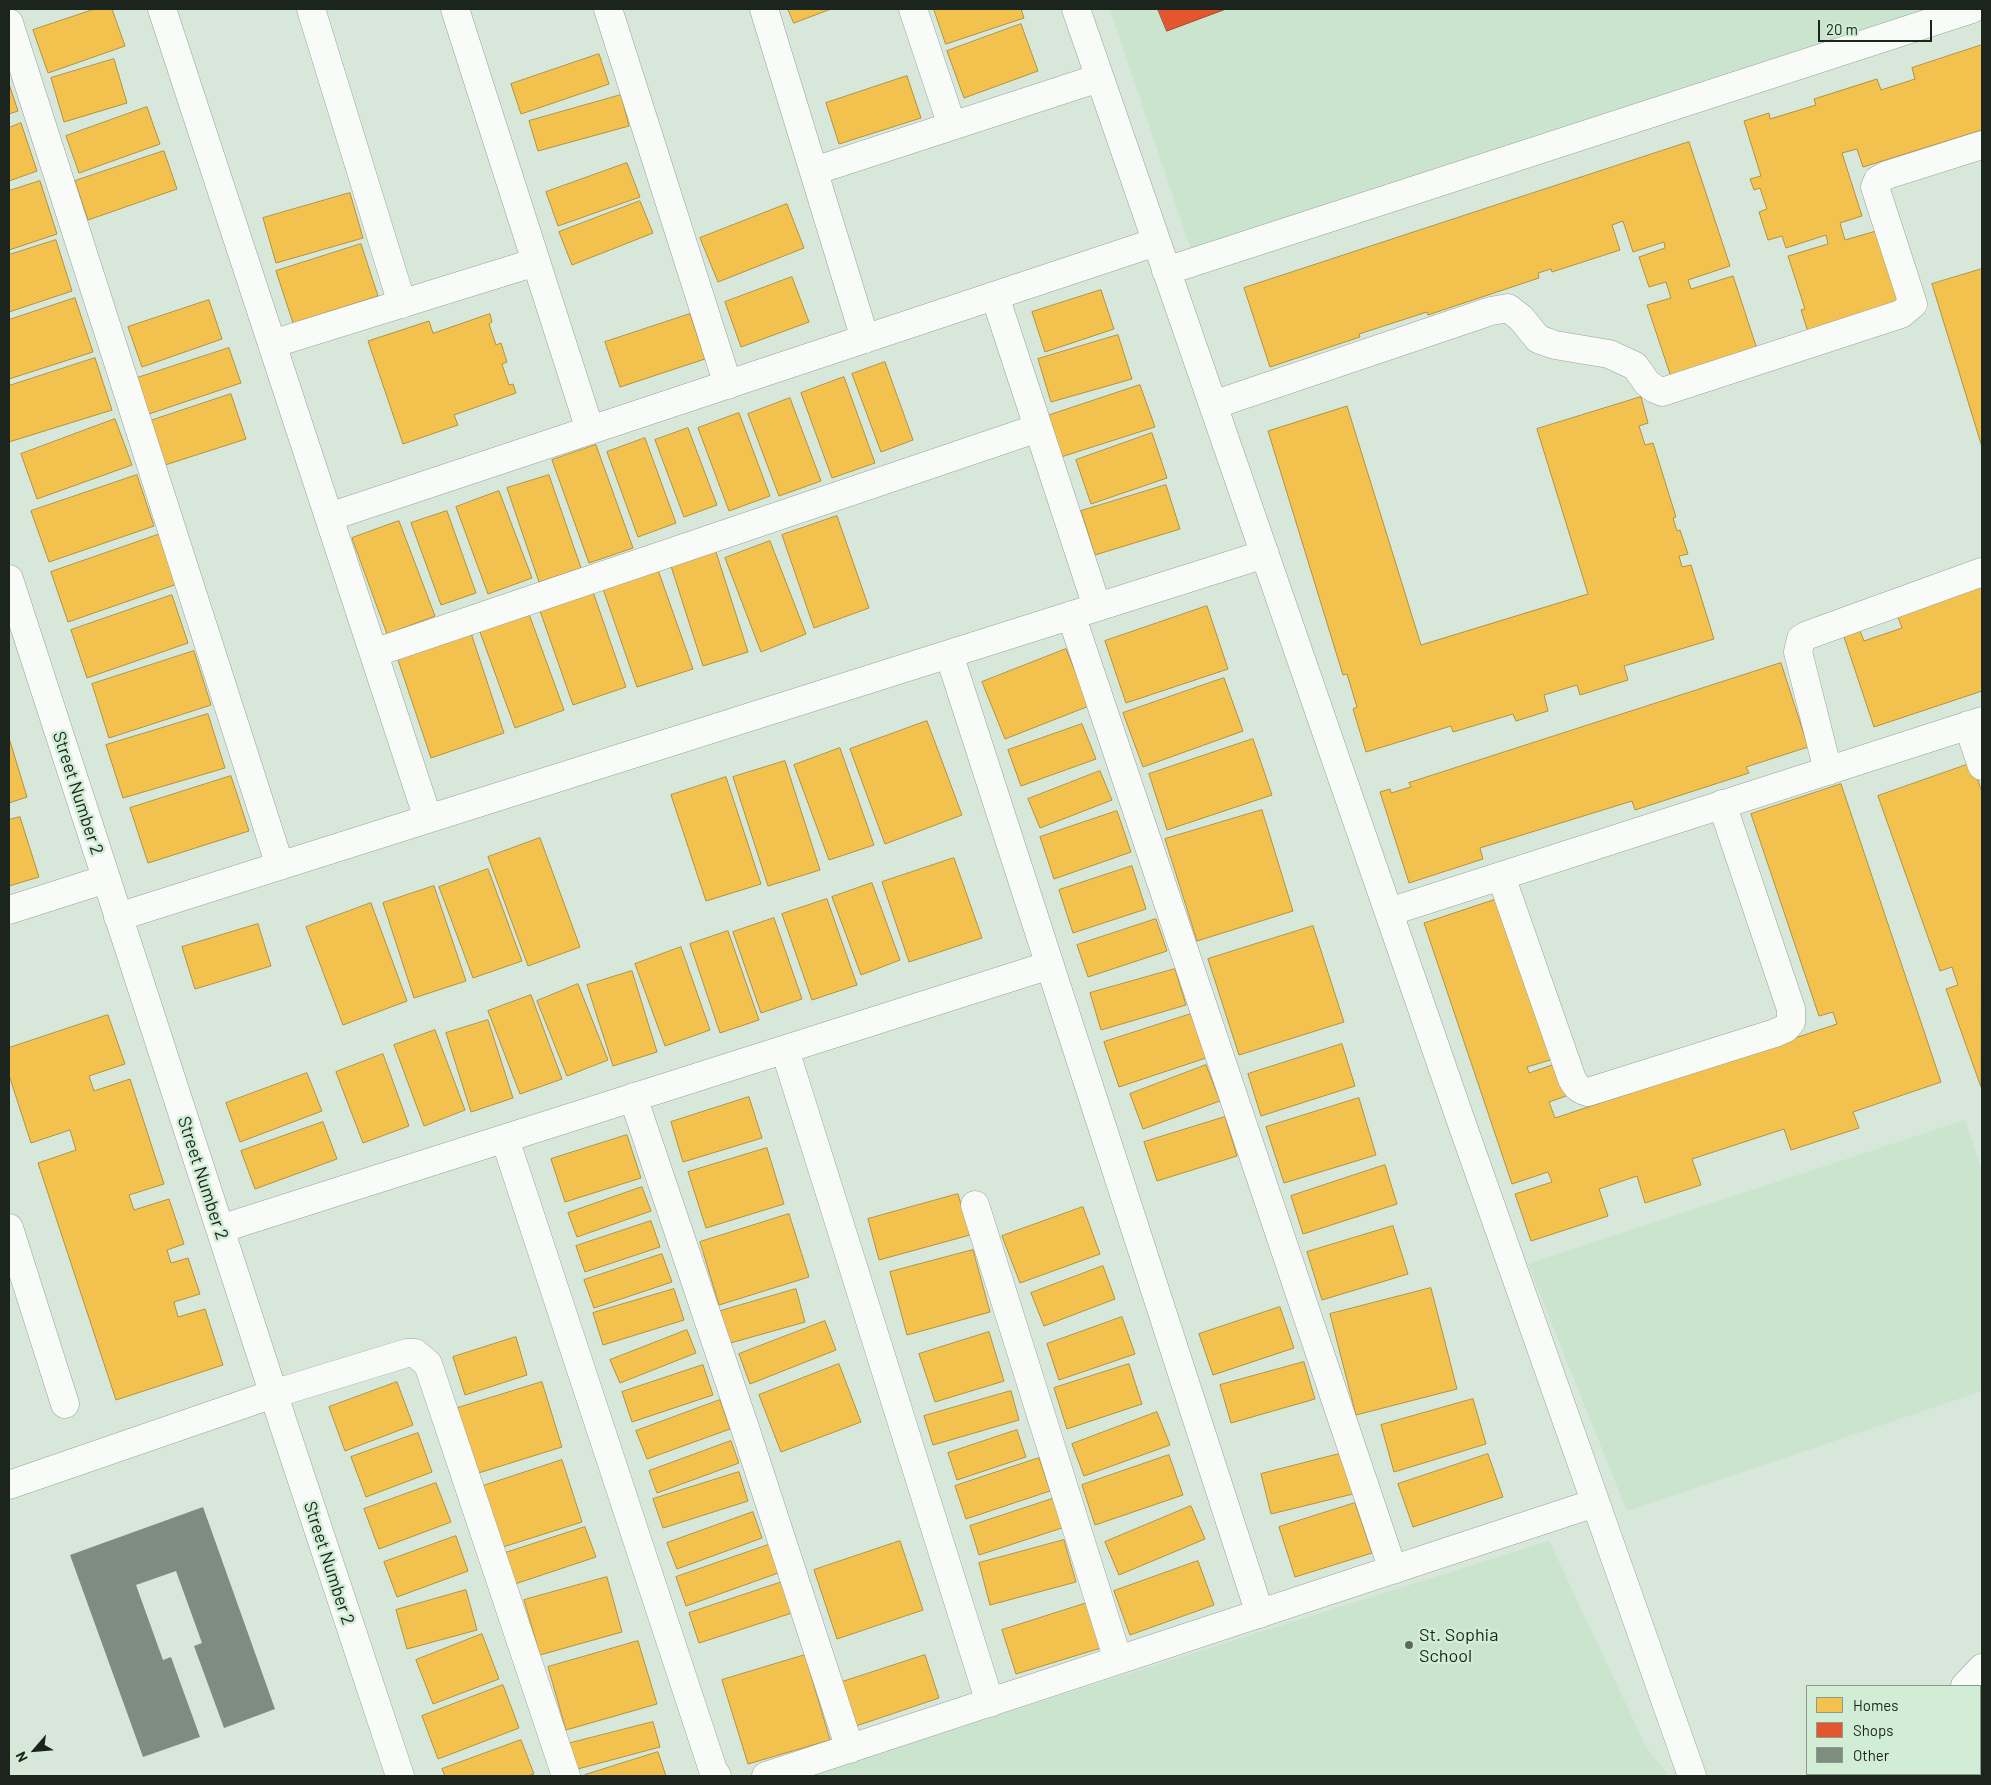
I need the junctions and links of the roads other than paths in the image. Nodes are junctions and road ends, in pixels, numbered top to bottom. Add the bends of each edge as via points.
1 (162, 9) edge
2 (311, 9) edge
3 (455, 9) edge
4 (608, 9) edge
5 (764, 9) edge
6 (913, 9) edge
7 (1076, 9) edge
8 (1972, 9) edge
9 (9, 23) edge
10 (1100, 78) junction
11 (952, 126) junction
12 (1982, 144) edge
13 (814, 171) junction
14 (1156, 242) junction
15 (536, 262) junction
16 (1166, 271) junction
17 (995, 296) junction
18 (402, 304) junction
19 (865, 339) junction
20 (272, 344) junction
21 (728, 384) junction
22 (1213, 405) junction
23 (1038, 428) junction
24 (590, 430) junction
25 (329, 517) junction
26 (1264, 554) junction
27 (1982, 572) edge
28 (9, 579) edge
29 (1097, 607) junction
30 (1071, 615) junction
31 (374, 653) junction
32 (949, 654) junction
33 (1975, 723) edge
34 (1982, 766) edge
35 (1828, 770) junction
36 (1722, 804) junction
37 (428, 819) junction
38 (280, 866) junction
39 (1501, 876) junction
40 (106, 879) junction
41 (9, 910) edge
42 (1389, 912) junction
43 (118, 917) junction
44 (1050, 965) junction
45 (784, 1050) junction
46 (633, 1097) junction
47 (505, 1139) junction
48 (974, 1205) dead end
49 (9, 1228) edge
50 (220, 1229) junction
51 (273, 1394) junction
52 (65, 1404) dead end
53 (9, 1485) edge
54 (1595, 1503) junction
55 (1393, 1570) junction
56 (1260, 1614) junction
57 (1118, 1660) junction
58 (1982, 1668) edge
59 (1966, 1685) edge
60 (990, 1703) junction
61 (850, 1749) junction
62 (400, 1776) edge
63 (566, 1776) edge
64 (717, 1776) edge
65 (766, 1776) edge
66 (1692, 1776) edge

1 - 20 street
2 - 18 street
3 - 15 street
4 - 21 street
5 - 13 street
6 - 11 street
7 - 10 street
8 - 16 street
9 - 38 street
10 - 11 street
10 - 14 street
11 - 13 street
12 - 22 street via 1878,180 1876,192 1913,304 1901,314 1662,392 1647,383 1635,366 1609,354 1538,339 1522,318 1508,308
13 - 19 street
14 - 16 street
14 - 17 street
15 - 18 street
15 - 24 street
16 - 22 street
17 - 19 street
17 - 23 street
18 - 20 street
19 - 21 street
20 - 25 street
21 - 24 street
22 - 26 street
23 - 29 street
23 - 31 street
24 - 25 street
25 - 31 street
26 - 29 street
26 - 42 street
27 - 35 street via 1801,639 1798,652
28 - 40 street, Street Number 2
29 - 30 street
30 - 32 street
30 - 55 street
31 - 37 street
32 - 37 street
32 - 44 street
33 - 34 street
33 - 35 street
35 - 36 street
36 - 39 street
36 - 39 street via 1791,1010 1791,1022 1786,1028 1766,1036 1588,1092 1576,1087
37 - 38 street
38 - 43 street
39 - 42 street
40 - 41 street
40 - 43 street, Street Number 2
42 - 54 street
43 - 50 street, Street Number 2
44 - 45 street
44 - 56 street
45 - 46 street
45 - 60 street
46 - 47 street
46 - 61 street
47 - 50 street
47 - 64 street
48 - 57 street
49 - 52 street
50 - 51 street, Street Number 2
51 - 53 street
51 - 62 street, Street Number 2
51 - 63 street via 407,1353 415,1353 428,1364
54 - 55 street
54 - 66 street
55 - 56 street
56 - 57 street
57 - 60 street
58 - 59 street
60 - 61 street
61 - 65 street

